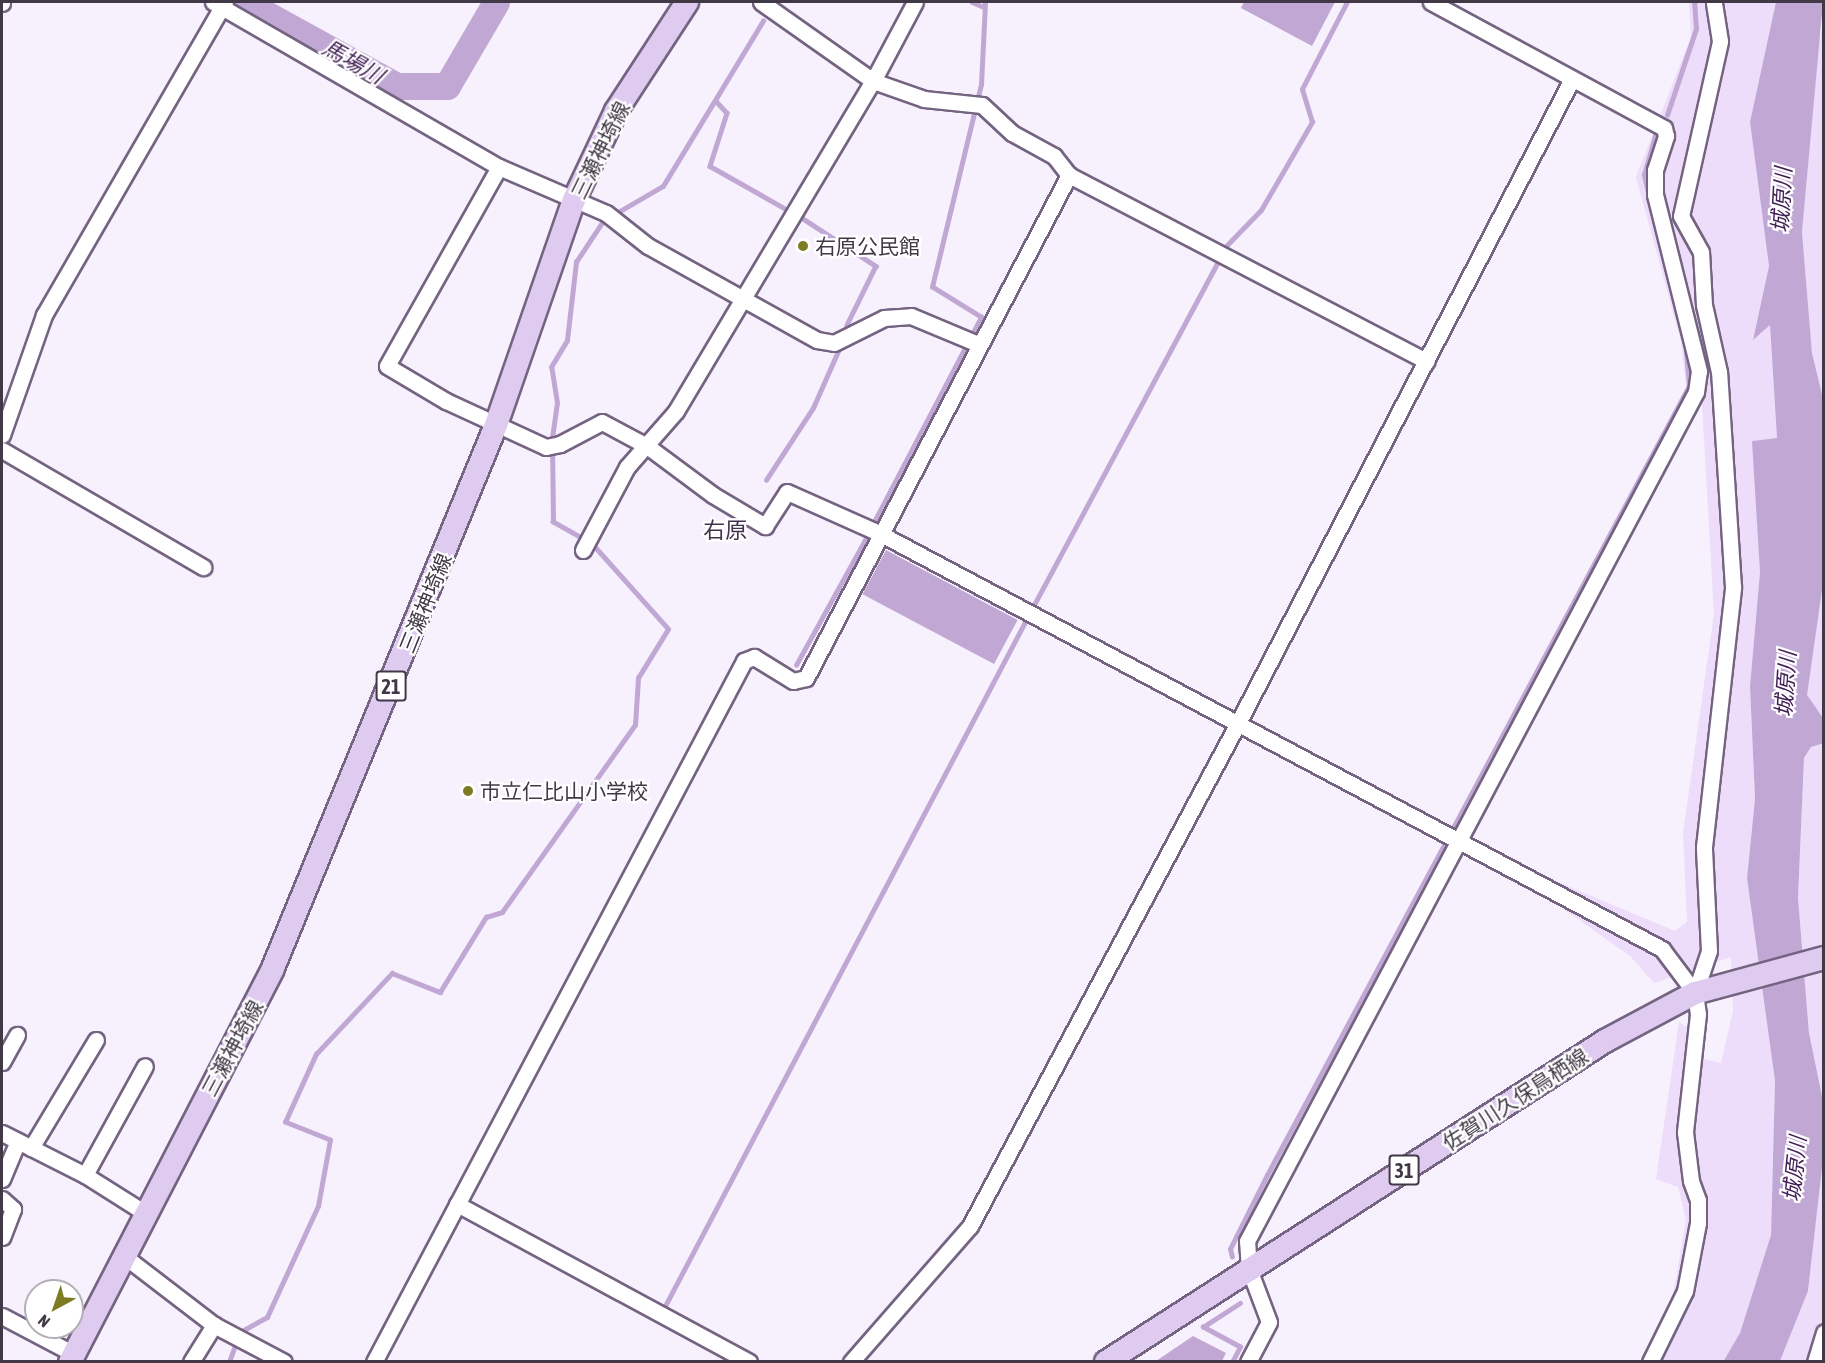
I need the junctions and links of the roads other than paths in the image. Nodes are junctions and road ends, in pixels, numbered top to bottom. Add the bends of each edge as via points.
1 (687, 2) edge
2 (761, 2) edge
3 (915, 2) edge
4 (1431, 2) edge
5 (1714, 2) edge
6 (220, 3) edge
7 (1448, 6) edge
8 (1572, 79) junction
9 (873, 81) junction
10 (499, 167) junction
11 (1069, 175) junction
12 (574, 200) junction
13 (1681, 216) junction
14 (1666, 228) junction
15 (743, 299) junction
16 (978, 344) junction
17 (1427, 361) junction
18 (496, 425) junction
19 (2, 435) edge
20 (646, 446) junction
21 (2, 450) edge
22 (879, 533) junction
23 (583, 550) dead end
24 (203, 567) dead end
25 (1238, 723) junction
26 (1460, 840) junction
27 (1824, 958) edge
28 (1702, 991) junction
29 (17, 1035) dead end
30 (96, 1040) dead end
31 (2, 1062) edge
32 (145, 1066) dead end
33 (2, 1133) edge
34 (25, 1144) junction
35 (84, 1175) junction
36 (2, 1179) edge
37 (2, 1199) edge
38 (457, 1204) junction
39 (145, 1214) junction
40 (2, 1237) edge
41 (124, 1256) junction
42 (1249, 1269) junction
43 (2, 1316) edge
44 (214, 1325) junction
45 (1824, 1332) edge
46 (72, 1358) edge
47 (191, 1362) edge
48 (284, 1362) edge
49 (374, 1362) edge
50 (749, 1362) edge
51 (851, 1362) edge
52 (1106, 1362) edge
53 (1248, 1362) edge
54 (1650, 1362) edge
55 (1815, 1362) edge

1 - 12 main road, 三瀬神埼線 / 21 via 616,111
2 - 9 street
3 - 9 street
4 - 7 street
5 - 13 street via 1720,41
6 - 10 street
6 - 19 street via 44,315
7 - 8 street
8 - 14 street via 1664,128 1666,136 1655,171 1655,195
8 - 17 street
9 - 11 street via 924,99 976,104 1012,133 1054,156
9 - 15 street
10 - 12 street
10 - 18 street via 387,366
11 - 16 street
11 - 17 street
12 - 15 street via 606,213 648,246
12 - 18 main road, 三瀬神埼線 / 21
13 - 14 street
13 - 28 street via 1701,252 1704,305 1719,372 1733,587 1704,847 1709,951
14 - 26 street via 1699,371 1696,392
15 - 16 street via 817,340 834,343 884,318 911,316
15 - 20 street via 676,411
16 - 22 street
17 - 25 street
18 - 20 street via 546,447 602,422
18 - 39 main road, 三瀬神埼線 / 21 via 273,968
20 - 22 street via 713,495 765,526 787,492
20 - 23 street via 627,467
21 - 24 street
22 - 25 street
22 - 38 street via 806,678 793,681 754,657 744,661
25 - 26 street
25 - 51 street via 970,1226
26 - 28 street via 1662,949
26 - 42 street via 1247,1241
27 - 28 main road, 佐賀川久保鳥栖線 / 31
28 - 42 main road, 佐賀川久保鳥栖線 / 31 via 1605,1041
28 - 54 street via 1685,1132 1691,1181 1698,1200 1698,1223 1685,1291
29 - 31 street
30 - 34 street
32 - 35 street
33 - 34 street
34 - 35 street
34 - 36 street
35 - 39 street
37 - 40 street via 13,1209
38 - 49 street
38 - 50 street
39 - 41 main road, 三瀬神埼線 / 21
41 - 44 street
41 - 46 main road, 三瀬神埼線 / 21
42 - 52 main road, 佐賀川久保鳥栖線 / 31
42 - 53 street via 1269,1322
43 - 46 street
44 - 47 street
44 - 48 street
45 - 55 street

